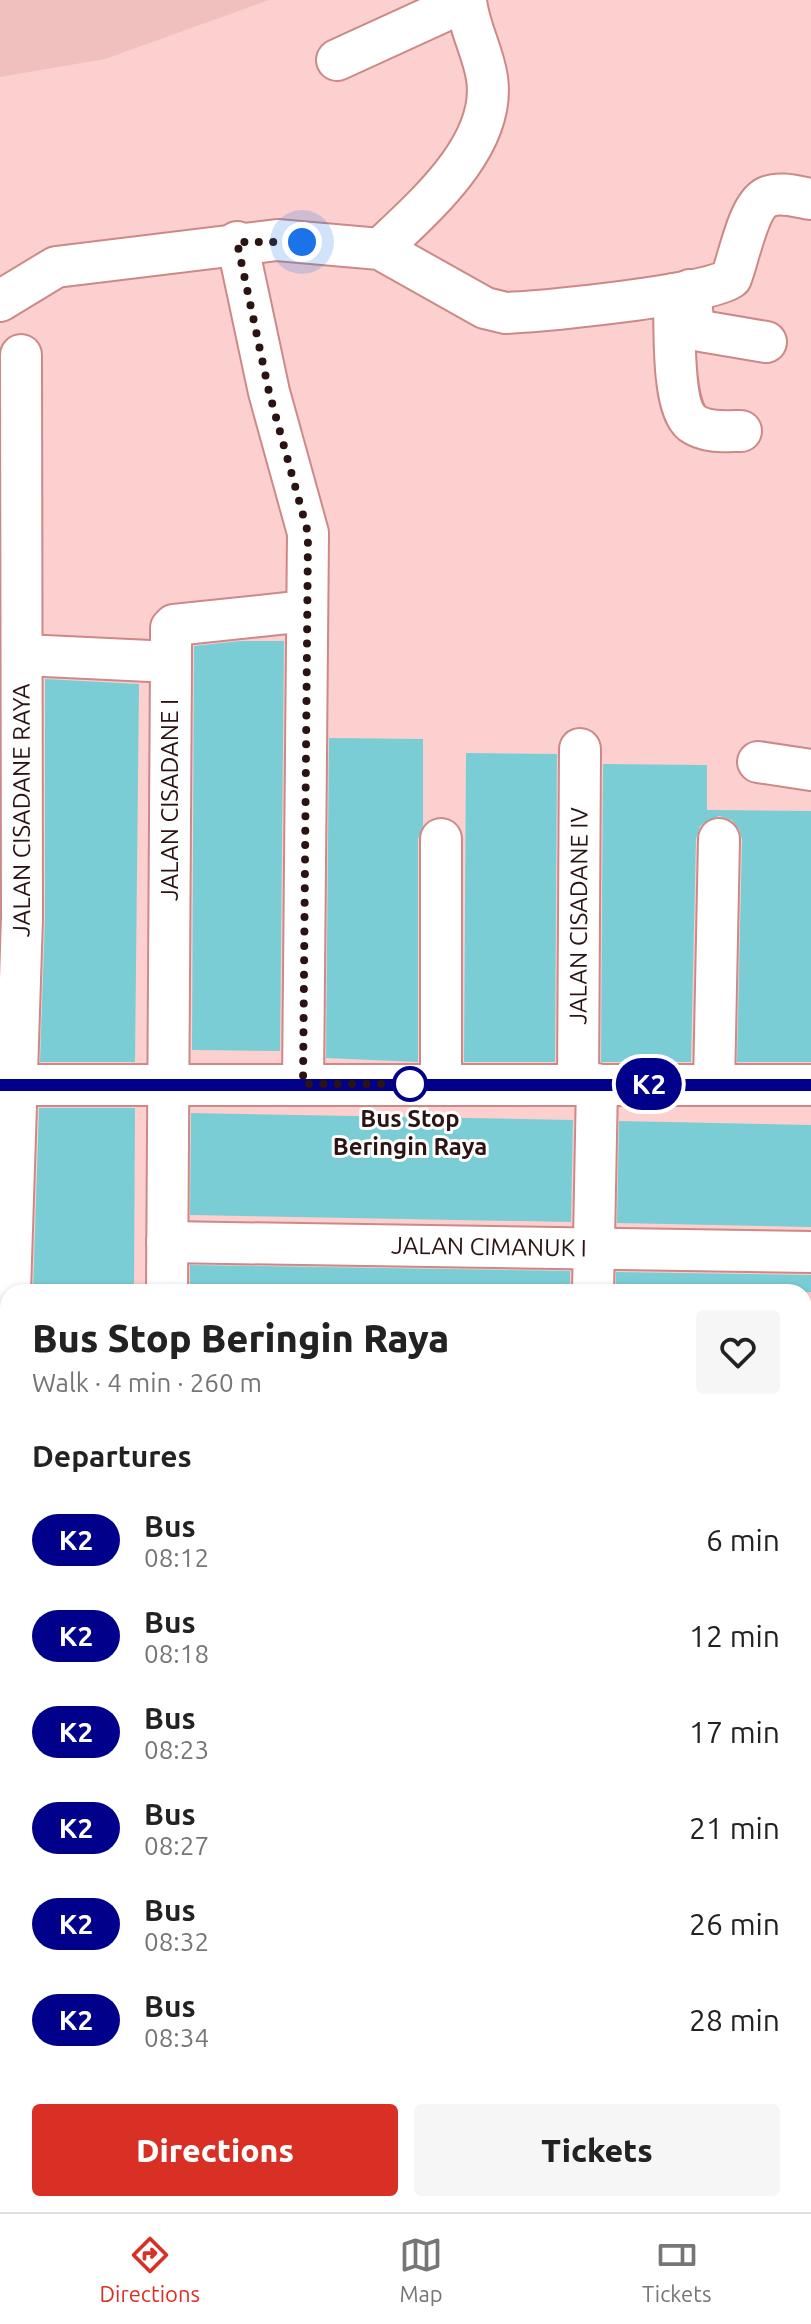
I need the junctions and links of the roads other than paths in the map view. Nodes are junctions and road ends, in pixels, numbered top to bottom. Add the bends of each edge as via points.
1 (466, 0) edge
2 (337, 60) dead end
3 (811, 199) edge
4 (237, 242) junction
5 (380, 249) junction
6 (682, 292) junction
7 (0, 301) edge
8 (766, 342) dead end
9 (21, 355) dead end
10 (741, 431) dead end
11 (306, 611) junction
12 (16, 638) edge
13 (171, 662) junction
14 (580, 749) dead end
15 (758, 762) dead end
16 (811, 770) edge
17 (12, 778) edge
18 (441, 839) dead end
19 (719, 839) dead end
20 (11, 917) edge
21 (303, 1084) junction
22 (441, 1084) junction
23 (588, 1084) junction
24 (8, 1085) edge
25 (168, 1085) junction
26 (714, 1085) junction
27 (811, 1085) edge
28 (167, 1242) junction
29 (6, 1244) edge
30 (594, 1249) junction
31 (811, 1252) edge
32 (9, 1284) edge
33 (167, 1284) edge
34 (593, 1284) edge

1 - 2 street
1 - 5 street via 487,77 487,116 461,160
3 - 6 street via 765,197 755,209 731,278
4 - 5 street
4 - 7 street via 56,267
4 - 11 street via 269,392 304,509 310,574
5 - 6 street via 485,308 506,313
6 - 8 street via 701,331
6 - 10 street via 680,404 690,422 706,430
9 - 12 street, JALAN CISADANE RAYA
11 - 13 street, JALAN CISADANE I via 174,625
11 - 21 street
12 - 13 street
12 - 17 street, JALAN CISADANE RAYA
13 - 25 street, JALAN CISADANE I
14 - 23 street, JALAN CISADANE IV
15 - 16 street
17 - 20 street, JALAN CISADANE RAYA
18 - 22 street
19 - 26 street
20 - 24 street, JALAN CISADANE RAYA
21 - 22 street
21 - 25 street
22 - 23 street
23 - 26 street
23 - 30 street, JALAN CISADANE IV
24 - 25 street
24 - 29 street, JALAN CISADANE RAYA
25 - 28 street, JALAN CISADANE I
26 - 27 street
28 - 30 street, JALAN CIMANUK I
28 - 33 street, JALAN CISADANE I
29 - 32 street, JALAN CISADANE RAYA
30 - 31 street, JALAN CIMANUK I
30 - 34 street, JALAN CISADANE IV

